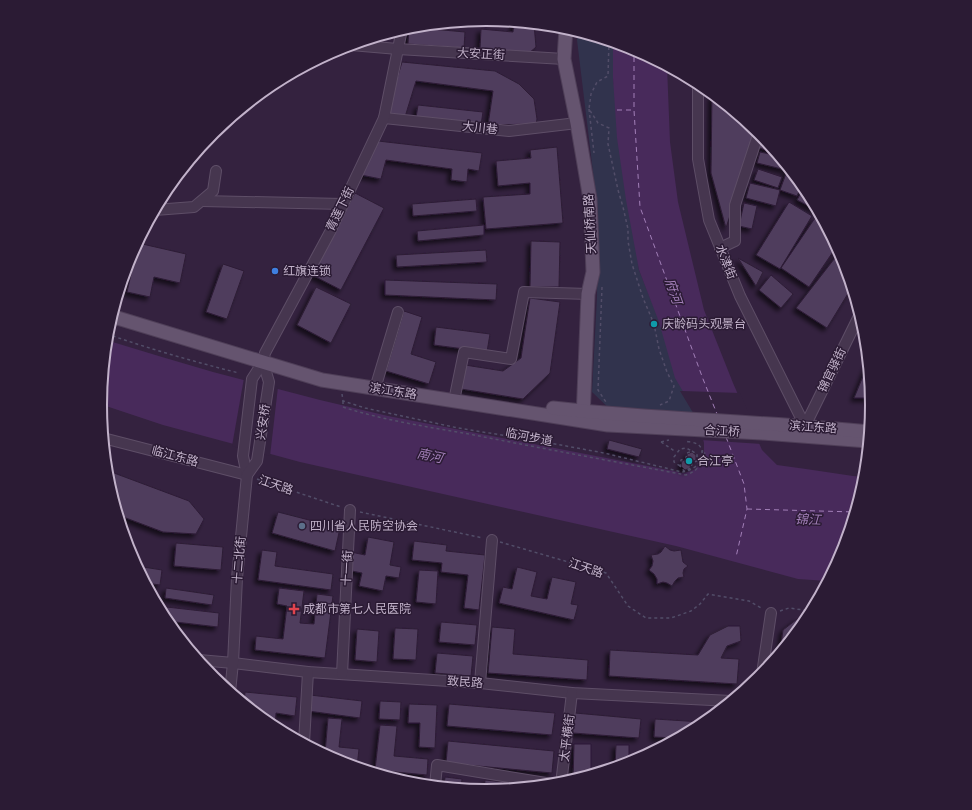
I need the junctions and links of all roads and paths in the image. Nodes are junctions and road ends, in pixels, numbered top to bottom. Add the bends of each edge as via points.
1 (566, 34) edge
2 (401, 36) edge
3 (364, 46) edge
4 (609, 46) edge
5 (398, 49) junction
6 (564, 58) junction
7 (698, 91) edge
8 (384, 118) junction
9 (577, 123) junction
10 (756, 140) edge
11 (216, 171) dead end
12 (202, 201) junction
13 (343, 204) junction
14 (161, 210) edge
15 (720, 248) junction
16 (588, 294) junction
17 (119, 310) edge
18 (398, 312) dead end
19 (117, 317) edge
20 (856, 323) edge
21 (113, 336) edge
22 (264, 357) junction
23 (239, 373) dead end
24 (377, 382) junction
25 (342, 394) dead end
26 (455, 396) junction
27 (343, 401) junction
28 (656, 407) dead end
29 (584, 416) junction
30 (806, 426) junction
31 (760, 428) junction
32 (679, 432) junction
33 (864, 432) edge
34 (109, 439) edge
35 (863, 440) edge
36 (692, 451) junction
37 (702, 451) junction
38 (677, 453) junction
39 (257, 461) joint
40 (680, 466) junction
41 (247, 475) junction
42 (350, 510) junction
43 (492, 540) junction
44 (805, 610) edge
45 (771, 613) junction
46 (206, 661) edge
47 (233, 663) junction
48 (764, 663) edge
49 (308, 672) junction
50 (342, 674) junction
51 (480, 683) junction
52 (231, 685) edge
53 (572, 693) junction
54 (723, 701) edge
55 (304, 738) edge
56 (562, 777) edge
57 (436, 781) edge
58 (534, 781) edge

1 - 6 main road, 天仙桥南路
2 - 5 street, 青莲下街
3 - 5 street, 大安正街
4 - 28 path via 608,76 597,82 591,94 589,109 598,123 609,128 608,144 628,229 632,264 654,324 659,349 674,386 669,402
5 - 6 street, 大安正街
5 - 8 street, 青莲下街
6 - 9 main road, 天仙桥南路
7 - 15 street, 水津街 via 698,159 709,220
8 - 9 street, 大川巷 via 509,131
8 - 13 street, 青莲下街
9 - 16 main road, 天仙桥南路 via 590,199 592,272
10 - 15 street via 735,205 735,241
11 - 12 street via 213,191
12 - 13 street
12 - 14 street via 194,207
13 - 22 street, 青莲下街
15 - 30 street, 水津街 via 740,296
16 - 26 street via 524,292 510,359 464,352
16 - 29 main road, 天仙桥南路
17 - 22 main road, 滨江东路
18 - 24 street
19 - 22 main road, 滨江东路
20 - 30 street, 锦官驿街
21 - 23 path
22 - 24 main road, 滨江东路
22 - 29 main road, 滨江东路 via 322,380
22 - 39 street, 兴安桥 via 269,382
22 - 41 street, 青莲下街 via 252,379 243,456
24 - 26 main road, 滨江东路
25 - 27 path
26 - 29 main road, 滨江东路
27 - 37 path via 451,426 604,453 682,472 698,464
27 - 37 path, 临河步道 via 343,407 399,421 686,475 700,466 704,460 705,451
29 - 32 main road, 滨江东路
30 - 31 main road, 滨江东路
30 - 33 main road, 滨江东路
31 - 32 main road, 合江桥
31 - 35 main road, 滨江东路
32 - 37 path via 701,447
32 - 38 path via 661,442
34 - 41 street, 临江东路
36 - 38 path via 680,448
36 - 40 path via 681,460
36 - 40 path via 697,454 697,461 684,471
38 - 40 path via 674,462
39 - 41 street, 十二北街
41 - 42 path, 江天路
41 - 47 street, 十二北街 via 237,578
42 - 43 path, 江天路
42 - 50 street, 十一街
43 - 45 path, 江天路 via 606,572 628,606 646,618 671,618 691,611 708,594 749,601
43 - 51 street
44 - 45 path via 789,608
45 - 48 street
46 - 47 street, 致民路
47 - 49 street, 致民路
47 - 52 street, 十二北街
49 - 50 street, 致民路
49 - 55 street
50 - 51 street, 致民路
51 - 53 street, 致民路
53 - 54 street, 致民路
53 - 56 street, 太平横街
57 - 58 street via 438,765

